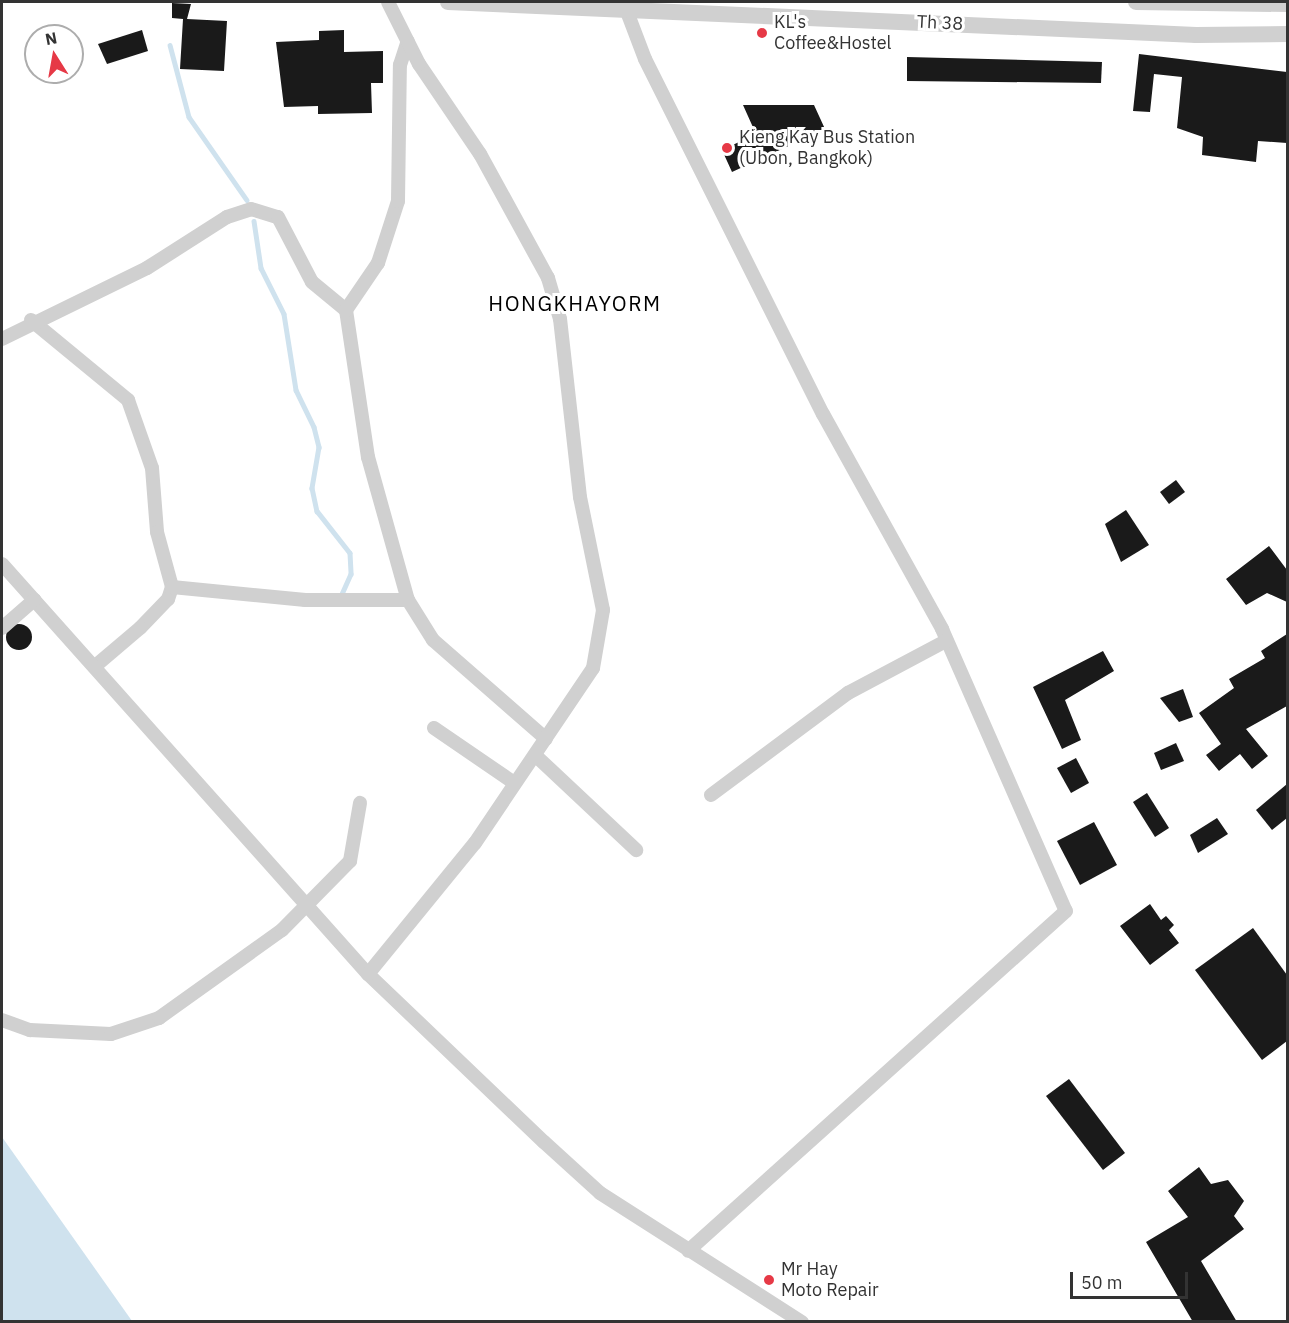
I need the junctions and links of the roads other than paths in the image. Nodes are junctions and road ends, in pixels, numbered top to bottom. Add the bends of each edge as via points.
1 (388, 2) edge
2 (448, 2) edge
3 (1136, 2) edge
4 (1287, 4) edge
5 (626, 9) junction
6 (1287, 34) edge
7 (408, 41) junction
8 (346, 310) junction
9 (31, 320) junction
10 (2, 339) edge
11 (2, 564) edge
12 (172, 587) junction
13 (34, 600) junction
14 (408, 600) junction
15 (2, 628) edge
16 (946, 641) junction
17 (94, 667) junction
18 (434, 728) dead end
19 (546, 739) junction
20 (535, 755) junction
21 (513, 782) junction
22 (711, 795) dead end
23 (360, 803) dead end
24 (636, 850) dead end
25 (304, 903) junction
26 (368, 974) junction
27 (2, 1020) edge
28 (688, 1251) junction
29 (802, 1322) edge

1 - 7 street
2 - 5 street, Th 38
3 - 4 street
5 - 6 street, Th 38 via 1196,35
5 - 16 street via 645,59 823,414
7 - 8 street via 400,65 398,201 378,263
7 - 19 street via 548,278 560,319 580,497 603,610 593,668
8 - 9 street via 312,282 278,217 251,209 227,217 147,268
8 - 14 street via 368,457
9 - 10 street
9 - 12 street via 128,400 152,468 157,532
11 - 13 street
12 - 14 street via 305,600
12 - 17 street via 140,628
13 - 15 street
13 - 17 street
14 - 19 street via 433,640
16 - 22 street via 848,693
16 - 28 street via 1066,911
17 - 25 street
18 - 21 street
19 - 20 street
20 - 21 street
20 - 24 street
21 - 26 street via 475,843
23 - 25 street via 350,861
25 - 26 street
25 - 27 street via 273,937 159,1018 111,1034 30,1030
26 - 28 street via 600,1193
28 - 29 street

